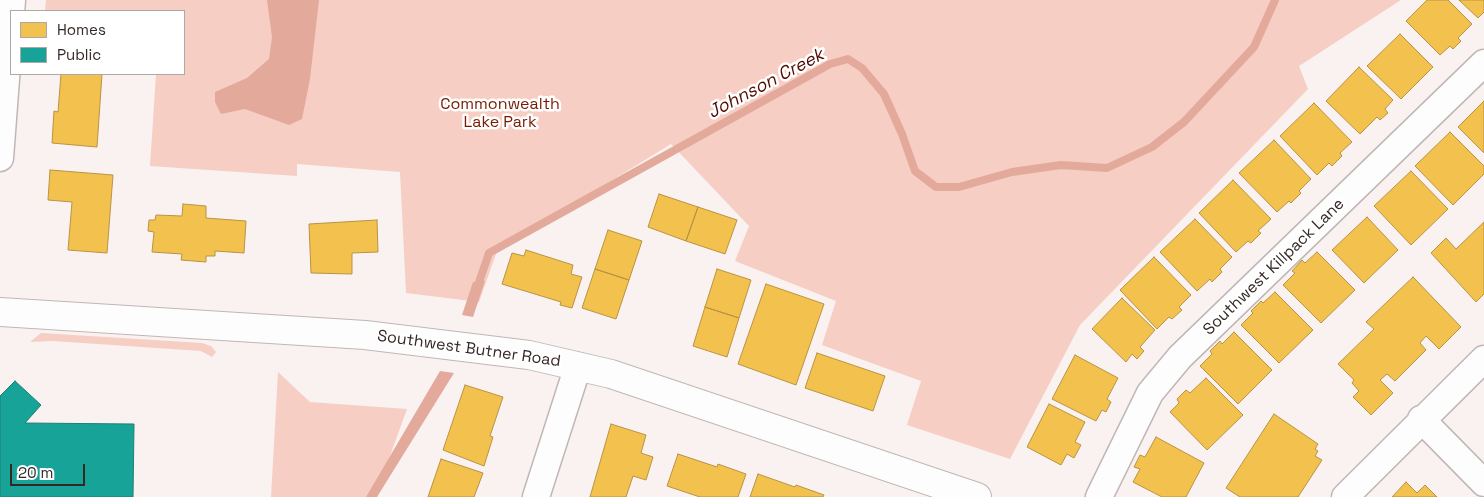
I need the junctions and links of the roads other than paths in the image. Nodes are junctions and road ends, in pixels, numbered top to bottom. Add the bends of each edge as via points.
1 (10, 26) edge
2 (1484, 63) edge
3 (0, 158) edge
4 (0, 312) edge
5 (1484, 359) edge
6 (578, 366) junction
7 (1421, 419) junction
8 (1484, 484) edge
9 (536, 497) edge
10 (977, 497) edge
11 (1098, 497) edge
12 (1345, 497) edge

1 - 3 street
2 - 11 street, Southwest Killpack Lane via 1180,357 1150,393
4 - 6 street, Southwest Butner Road via 365,335 529,355
5 - 7 street
6 - 9 street
6 - 10 street, Southwest Butner Road via 611,374
7 - 8 street
7 - 12 street

